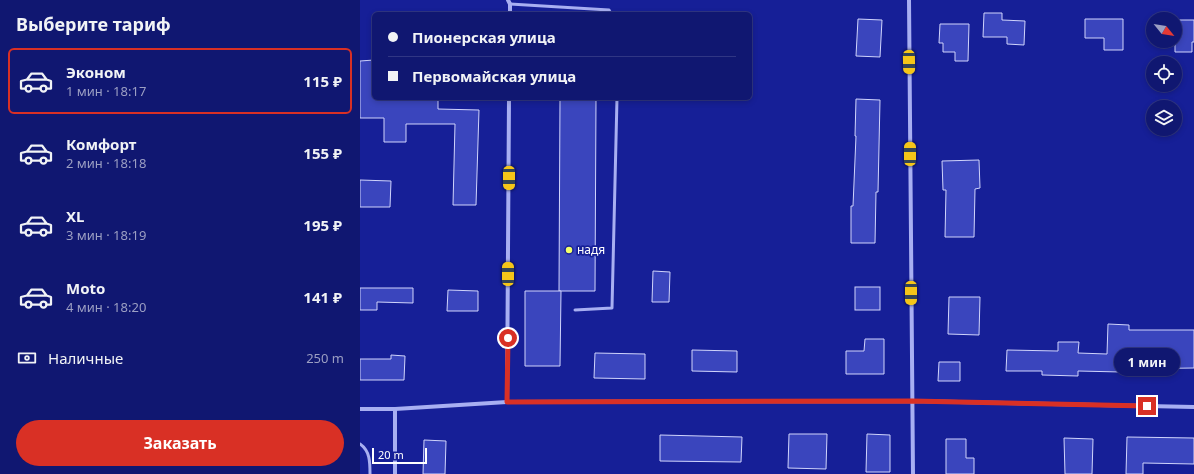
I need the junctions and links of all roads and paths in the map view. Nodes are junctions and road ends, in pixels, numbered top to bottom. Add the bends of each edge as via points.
1 (909, 0) edge
2 (509, 2) edge
3 (510, 12) edge
4 (610, 12) edge
5 (509, 100) edge
6 (617, 100) edge
7 (575, 310) dead end
8 (912, 401) junction
9 (507, 402) junction
10 (1194, 407) edge
11 (360, 409) edge
12 (395, 409) junction
13 (360, 444) edge
14 (370, 474) edge
15 (395, 474) edge
16 (913, 474) edge

1 - 8 street
2 - 3 street
2 - 4 lane
5 - 9 street
6 - 7 lane via 612,308
8 - 9 street
8 - 10 street
8 - 16 street
9 - 12 street
11 - 12 street
12 - 15 street
13 - 14 lane via 368,452

